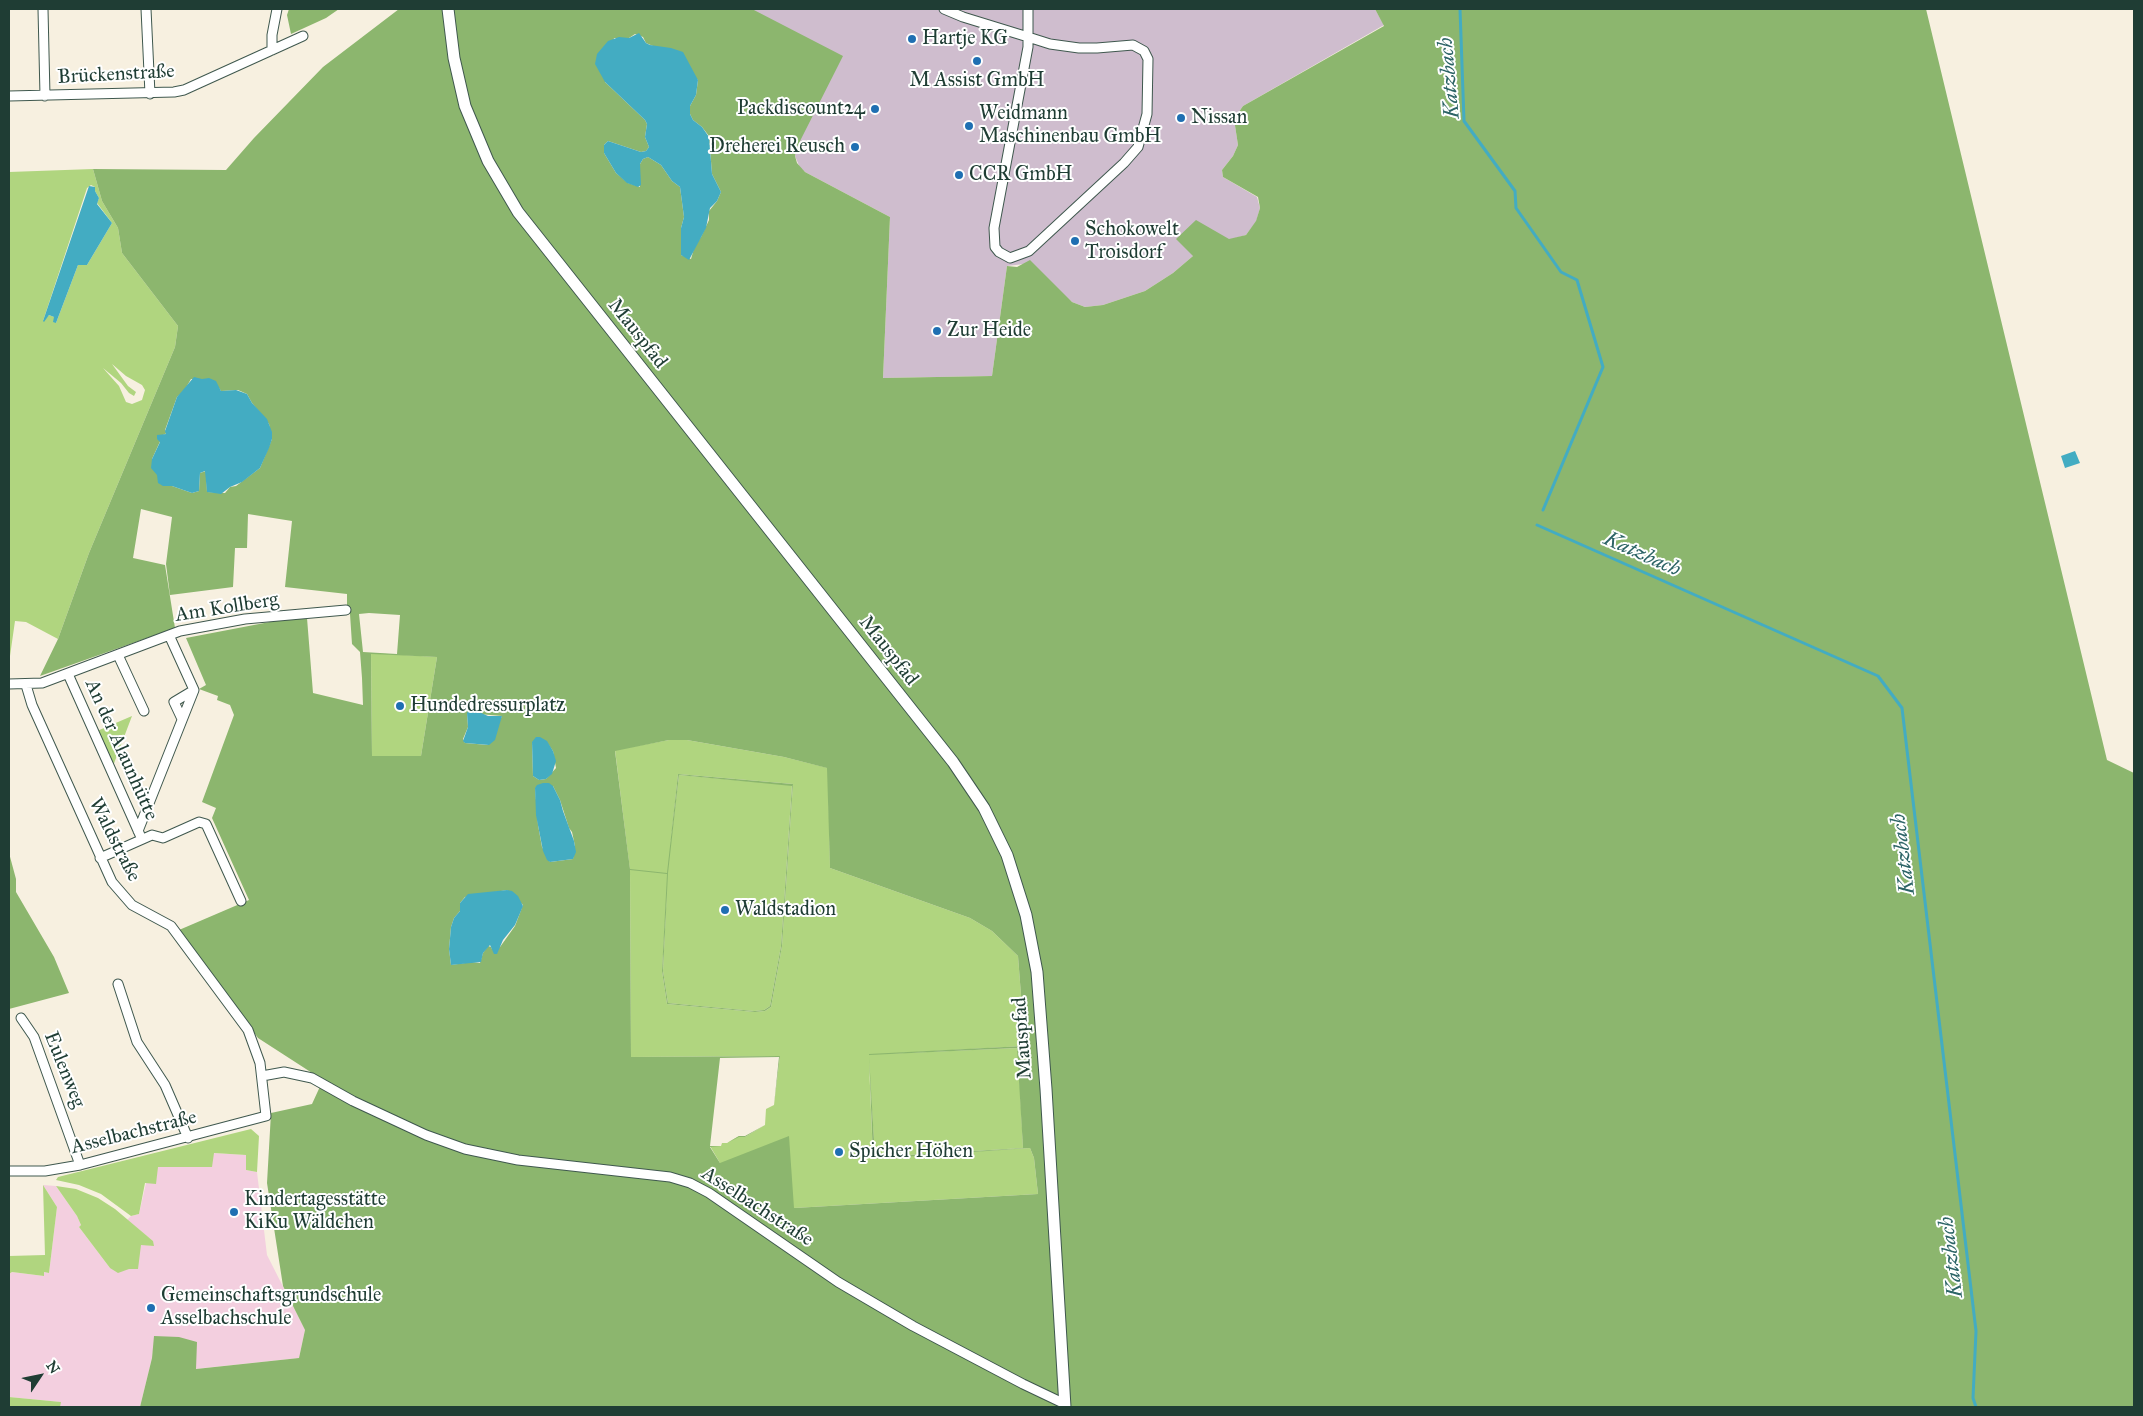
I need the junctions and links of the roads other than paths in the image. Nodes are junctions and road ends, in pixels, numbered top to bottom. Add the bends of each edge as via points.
1 (43, 9) edge
2 (146, 9) edge
3 (277, 9) edge
4 (448, 9) edge
5 (944, 9) edge
6 (1028, 9) edge
7 (303, 36) dead end
8 (1028, 38) junction
9 (272, 50) junction
10 (150, 94) junction
11 (9, 96) edge
12 (45, 96) junction
13 (346, 610) dead end
14 (169, 635) junction
15 (118, 655) junction
16 (68, 674) junction
17 (9, 684) edge
18 (26, 685) junction
19 (194, 690) junction
20 (144, 711) dead end
21 (182, 718) junction
22 (140, 835) junction
23 (100, 858) junction
24 (241, 901) dead end
25 (118, 984) dead end
26 (21, 1018) dead end
27 (262, 1076) junction
28 (266, 1116) joint
29 (188, 1138) junction
30 (80, 1165) junction
31 (9, 1171) edge
32 (1065, 1406) edge

1 - 12 street
2 - 10 street
3 - 9 street
4 - 32 street, Mauspfad via 454,58 465,106 488,161 518,212 952,762 984,808 1006,855 1026,915 1037,972
5 - 8 street
6 - 8 street
7 - 9 street, Brückenstraße
8 - 8 street via 1079,48 1126,44 1140,47 1148,59 1147,114 1140,143 1128,158 1029,251 1010,258 995,247 994,228
9 - 10 street, Brückenstraße via 184,90
10 - 12 street, Brückenstraße
11 - 12 street, Brückenstraße
13 - 14 street, Am Kollberg via 245,619
14 - 15 street, Am Kollberg
14 - 19 street
15 - 16 street, Am Kollberg
15 - 20 street
16 - 18 street, Am Kollberg
16 - 22 street, An der Alaunhütte
17 - 18 street
18 - 23 street, Waldstraße
19 - 21 street
19 - 21 street via 174,702
21 - 22 street
22 - 23 street
22 - 24 street via 163,838 199,822 206,824
23 - 27 street, Waldstraße via 123,896 141,911 171,926 177,934 248,1030
25 - 29 street via 137,1042 165,1084
26 - 30 street, Eulenweg via 34,1037
27 - 28 street, Waldstraße
27 - 32 street, Asselbachstraße via 284,1072 312,1078 418,1131 466,1149 518,1160 670,1177 690,1183 838,1282
28 - 29 street, Asselbachstraße
29 - 30 street, Asselbachstraße
30 - 31 street, Asselbachstraße via 45,1171

